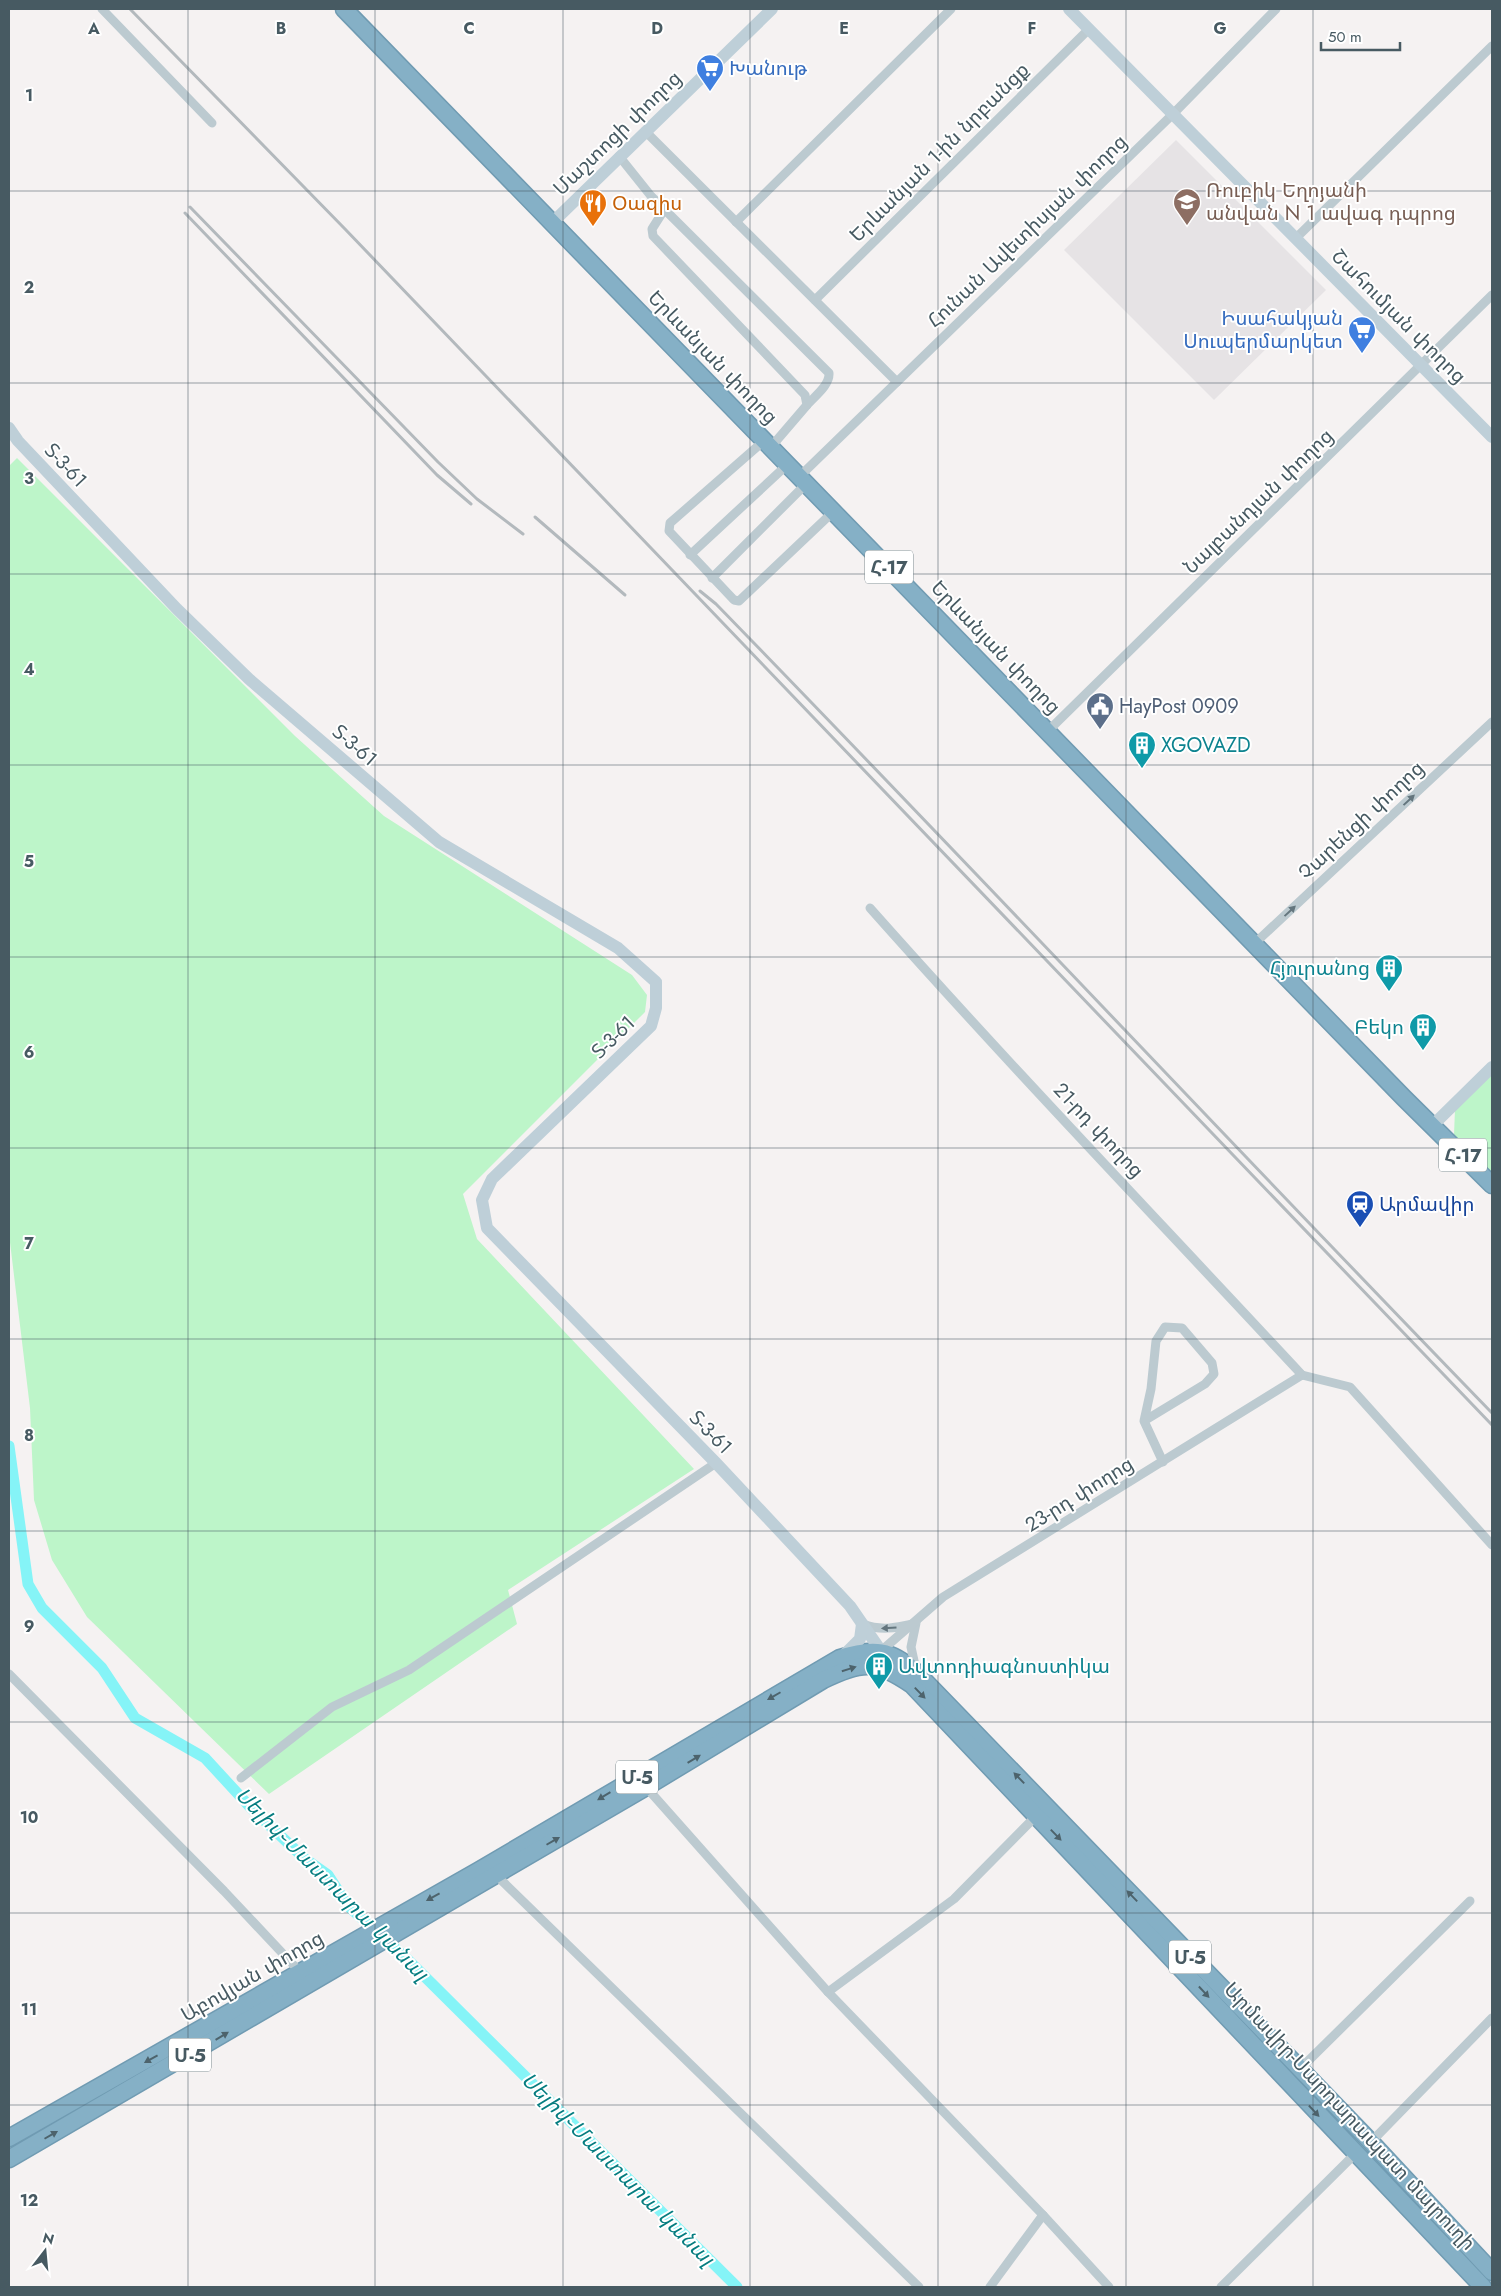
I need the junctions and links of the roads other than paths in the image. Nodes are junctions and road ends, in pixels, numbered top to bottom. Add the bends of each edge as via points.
1 (102, 9) edge
2 (344, 9) edge
3 (772, 9) edge
4 (952, 9) edge
5 (1069, 9) edge
6 (1276, 9) edge
7 (1088, 28) junction
8 (1492, 46) edge
9 (1173, 114) junction
10 (212, 123) dead end
11 (645, 131) junction
12 (619, 156) junction
13 (664, 210) junction
14 (553, 222) junction
15 (736, 222) junction
16 (1296, 238) junction
17 (1492, 295) edge
18 (815, 300) junction
19 (1421, 365) junction
20 (897, 382) junction
21 (807, 405) junction
22 (9, 428) edge
23 (1492, 436) edge
24 (768, 443) junction
25 (788, 464) junction
26 (803, 479) junction
27 (834, 511) junction
28 (690, 556) junction
29 (712, 578) junction
30 (1492, 722) edge
31 (1048, 731) junction
32 (870, 908) dead end
33 (1254, 944) junction
34 (1492, 1067) edge
35 (1434, 1125) junction
36 (1492, 1185) edge
37 (1302, 1375) junction
38 (1144, 1421) junction
39 (1163, 1462) junction
40 (716, 1463) junction
41 (1492, 1545) edge
42 (916, 1623) junction
43 (862, 1624) junction
44 (841, 1658) junction
45 (880, 1659) junction
46 (916, 1673) junction
47 (9, 1674) edge
48 (241, 1778) dead end
49 (646, 1788) junction
50 (1037, 1815) junction
51 (495, 1874) junction
52 (1470, 1901) dead end
53 (1144, 1919) junction
54 (402, 1922) junction
55 (365, 1944) junction
56 (301, 1973) junction
57 (828, 1992) junction
58 (268, 2000) junction
59 (1492, 2018) edge
60 (1300, 2069) junction
61 (9, 2138) edge
62 (1371, 2142) junction
63 (1355, 2154) junction
64 (9, 2159) edge
65 (1043, 2215) junction
66 (1492, 2272) edge
67 (919, 2287) edge
68 (990, 2287) edge
69 (1109, 2287) edge
70 (1221, 2287) edge
71 (1483, 2287) edge

1 - 10 street
2 - 14 highway, Երևանյան փողոց / Հ-17
3 - 11 street, Մաշտոցի փողոց
4 - 15 street
5 - 7 street, Շահումյան փողոց
6 - 9 street, Հունան Ավետիսյան փողոց
7 - 9 street, Շահումյան փողոց
7 - 18 street, Երևանյան 1-ին նրբանցք
8 - 16 street
9 - 16 street, Շահումյան փողոց
9 - 20 street, Հունան Ավետիսյան փողոց
11 - 12 street, Մաշտոցի փողոց
11 - 15 street
12 - 13 street
12 - 14 street, Մաշտոցի փողոց
13 - 21 street via 652,229 653,236 778,364 805,395
13 - 21 street via 829,373 824,387
14 - 24 highway, Երևանյան փողոց / Հ-17
15 - 18 street
16 - 19 street, Շահումյան փողոց
17 - 19 street, Նալբանդյան փողոց
18 - 20 street
19 - 23 street, Շահումյան փողոց
19 - 31 street, Նալբանդյան փողոց
20 - 26 street, Հունան Ավետիսյան փողոց
21 - 24 street
22 - 40 street, Տ-3-61 / Տ-3-61 via 24,448 190,622 249,679 439,842 618,948 656,982 656,1008 651,1026 492,1178 482,1200 487,1228
24 - 25 highway, Երևանյան փողոց / Հ-17
24 - 28 street via 670,523 669,531
25 - 26 highway, Երևանյան փողոց / Հ-17
25 - 28 street
26 - 27 highway, Երևանյան փողոց / Հ-17
26 - 29 street, Հունան Ավետիսյան փողոց
27 - 29 street via 739,601
27 - 31 highway, Երևանյան փողոց / Հ-17
28 - 29 street
33 -> 30 street, Չարենցի փողոց
31 - 33 highway, Երևանյան փողոց / Հ-17
32 - 37 street, 21-րդ փողոց via 975,1027
33 - 35 highway, Երևանյան փողոց / Հ-17 via 1398,1093
34 - 35 street
35 - 36 highway, Երևանյան փողոց / Հ-17
37 - 39 street, 23-րդ փողոց
37 - 41 street via 1350,1387
38 - 38 street via 1156,1342 1165,1327 1182,1328 1212,1364 1214,1374 1205,1384
38 - 39 street
39 - 42 street, 23-րդ փողոց via 944,1597
40 - 43 street, Տ-3-61 / Տ-3-61 via 850,1606
40 - 48 street via 409,1670 332,1707
42 -> 43 street via 875,1629
42 - 45 street, 23-րդ փողոց
42 - 46 street via 911,1647
43 - 44 street via 860,1639
43 - 45 street, Տ-3-61 / Տ-3-61
44 - 45 highway, Արմավիր-Սարդարապատ մայրուղի / Մ-5 via 856,1652
44 -> 54 highway, Արմավիր-Սարդարապատ մայրուղի / Մ-5
45 - 46 highway, Արմավիր-Սարդարապատ մայրուղի / Մ-5 via 894,1656
49 -> 45 highway, Արմավիր-Սարդարապատ մայրուղի / Մ-5 via 823,1680
45 -> 50 highway, Արմավիր-Սարդարապատ մայրուղի / Մ-5 via 912,1685
53 -> 46 highway, Արմավիր-Սարդարապատ մայրուղի / Մ-5
47 - 56 street
51 -> 49 highway, Արմավիր-Սարդարապատ մայրուղի / Մ-5
49 - 57 street
50 -> 53 highway, Արմավիր-Սարդարապատ մայրուղի / Մ-5
50 - 57 street via 954,1899
51 - 54 highway, Արմավիր-Սարդարապատ մայրուղի / Մ-5
51 - 67 street
52 - 60 street
53 - 60 highway, Արմավիր-Սարդարապատ մայրուղի / Մ-5
53 -> 63 highway, Արմավիր-Սարդարապատ մայրուղի / Մ-5
54 - 55 highway, Արմավիր-Սարդարապատ մայրուղի / Մ-5
55 - 56 highway, Աբովյան փողոց / Մ-5
55 - 58 highway, Աբովյան փողոց / Մ-5
56 - 58 highway, Աբովյան փողոց / Մ-5
57 - 65 street
58 -> 61 highway, Աբովյան փողոց / Մ-5
64 -> 58 highway, Աբովյան փողոց / Մ-5
59 - 62 street
60 - 62 highway, Արմավիր-Սարդարապատ մայրուղի / Մ-5
62 - 66 highway, Արմավիր-Սարդարապատ մայրուղի / Մ-5
63 - 70 street
63 - 71 highway, Արմավիր-Սարդարապատ մայրուղի / Մ-5
65 - 68 street
65 - 69 street

